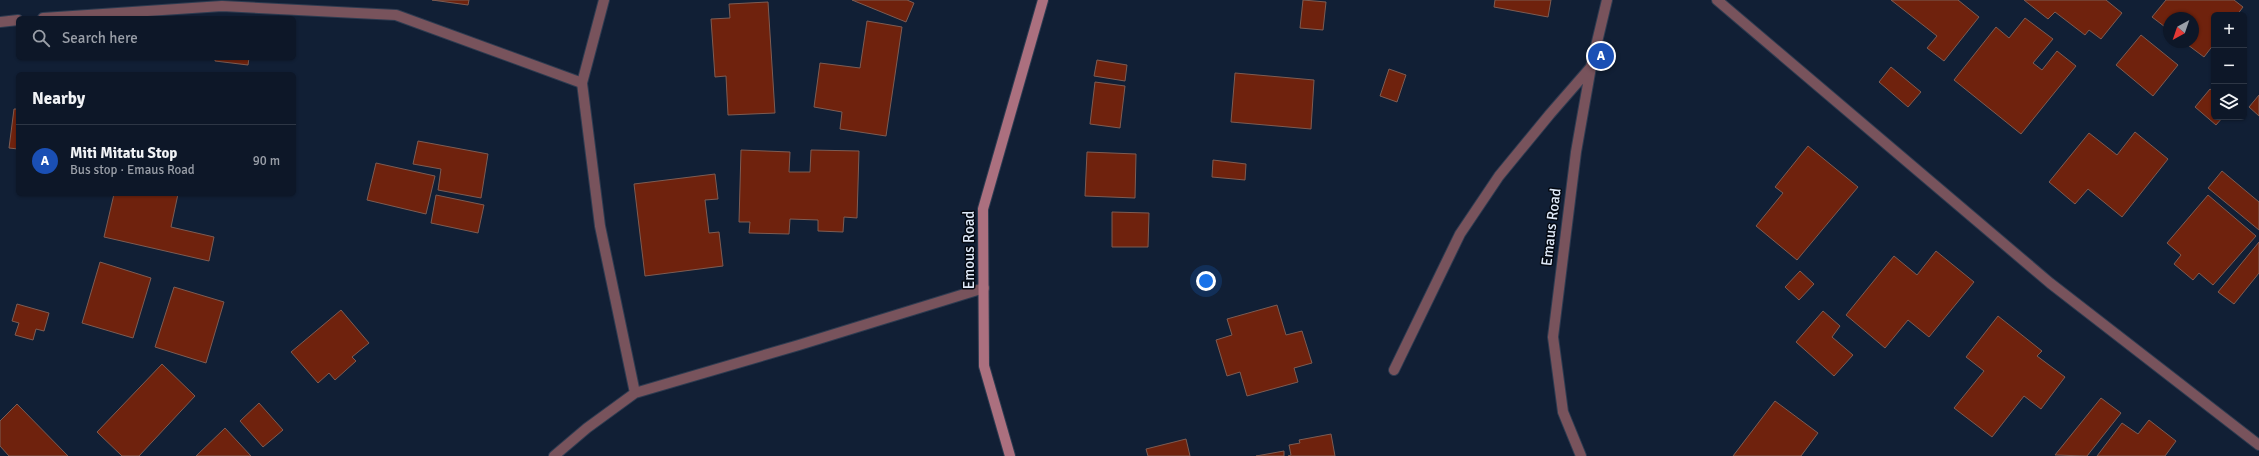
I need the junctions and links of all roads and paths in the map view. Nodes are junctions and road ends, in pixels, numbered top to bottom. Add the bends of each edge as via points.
1 (604, 0) edge
2 (1043, 0) edge
3 (1607, 0) edge
4 (1716, 0) edge
5 (73, 16) edge
6 (16, 20) edge
7 (0, 22) edge
8 (1591, 68) junction
9 (582, 83) junction
10 (984, 288) junction
11 (1394, 370) dead end
12 (635, 393) junction
13 (2259, 445) edge
14 (554, 456) edge
15 (1010, 456) edge
16 (1581, 456) edge

1 - 9 street
2 - 10 street, Emous Road via 983,209
3 - 8 street, Emaus Road
4 - 13 street via 2050,283
5 - 9 street via 222,6 396,15
6 - 7 street
8 - 11 street via 1499,176 1460,234
8 - 16 street, Emaus Road via 1576,152 1553,337 1563,412
9 - 12 street via 600,226
10 - 12 street via 799,346
10 - 15 street, Emous Road via 984,366
12 - 14 street

